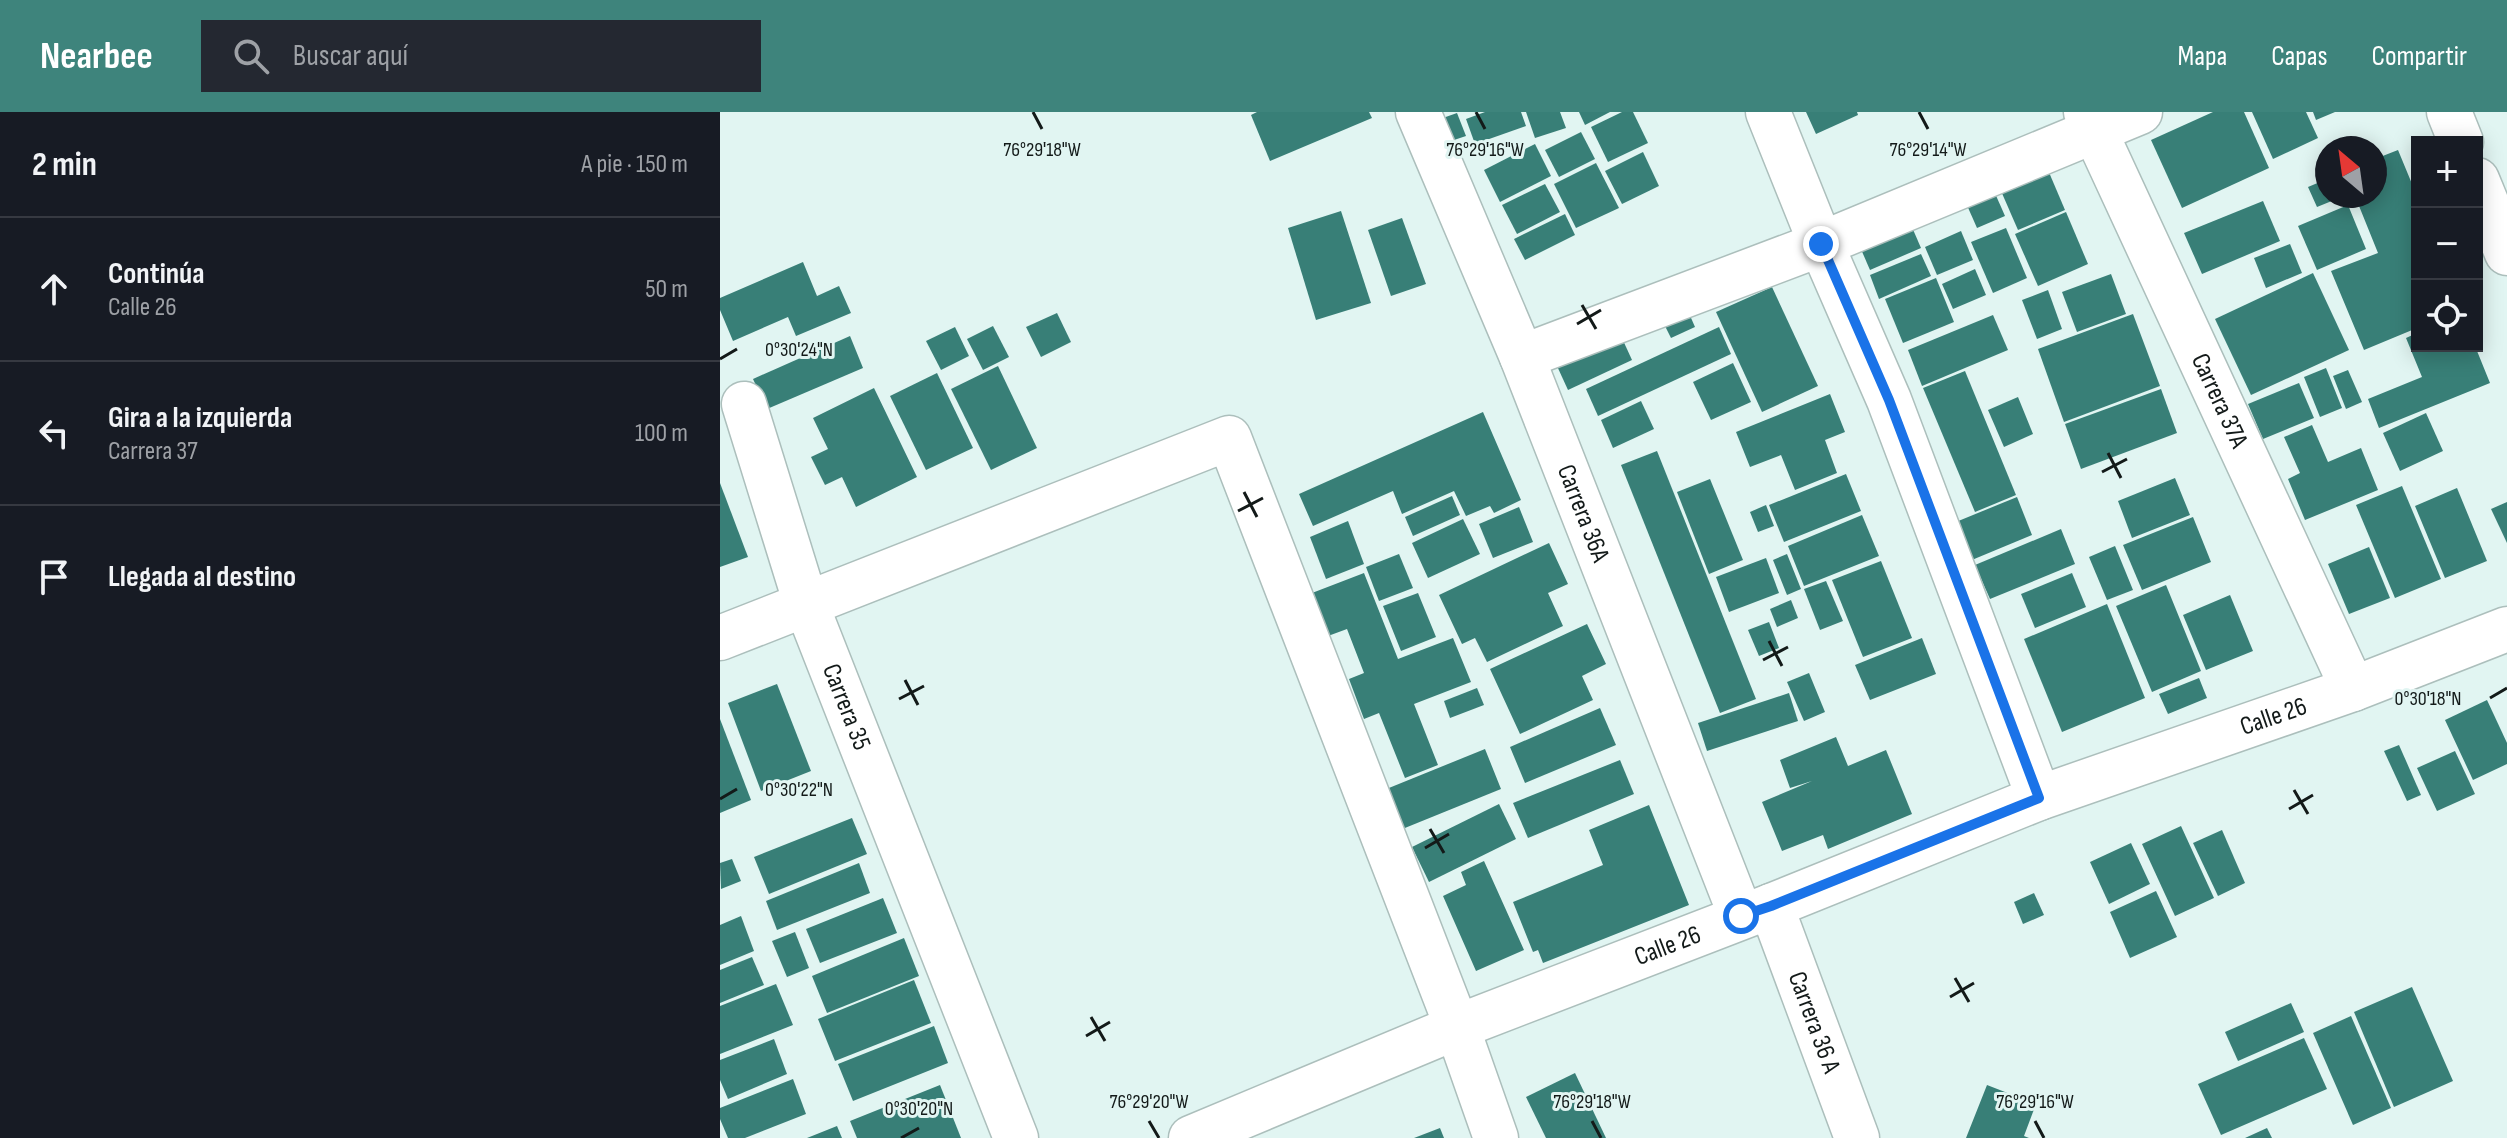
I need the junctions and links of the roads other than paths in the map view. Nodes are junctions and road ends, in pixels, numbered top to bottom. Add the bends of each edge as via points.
1 (1418, 112) edge
2 (1768, 112) edge
3 (2140, 112) edge
4 (2449, 112) edge
5 (2089, 121) edge
6 (2459, 136) edge
7 (2483, 195) edge
8 (1821, 244) junction
9 (2507, 253) edge
10 (1522, 357) junction
11 (744, 404) dead end
12 (806, 604) junction
13 (2507, 629) edge
14 (720, 638) edge
15 (2353, 689) junction
16 (2039, 798) junction
17 (1756, 911) junction
18 (1457, 1027) junction
19 (1016, 1138) edge
20 (1191, 1138) edge
21 (1496, 1138) edge
22 (1857, 1138) edge

1 - 10 street, Carrera 36A
2 - 8 street
3 - 5 street
4 - 6 street
5 - 8 street
5 - 15 street, Carrera 37A
7 - 9 street
8 - 10 street
8 - 16 street via 1889,400
10 - 17 street, Carrera 36A
11 - 12 street, Carrera 35
12 - 14 street
12 - 18 street via 1229,438
12 - 19 street, Carrera 35
13 - 15 street, Calle 26
15 - 16 street, Calle 26
16 - 17 street, Calle 26
17 - 18 street, Calle 26
17 - 22 street, Carrera 36 A
18 - 20 street, Calle 26
18 - 21 street

